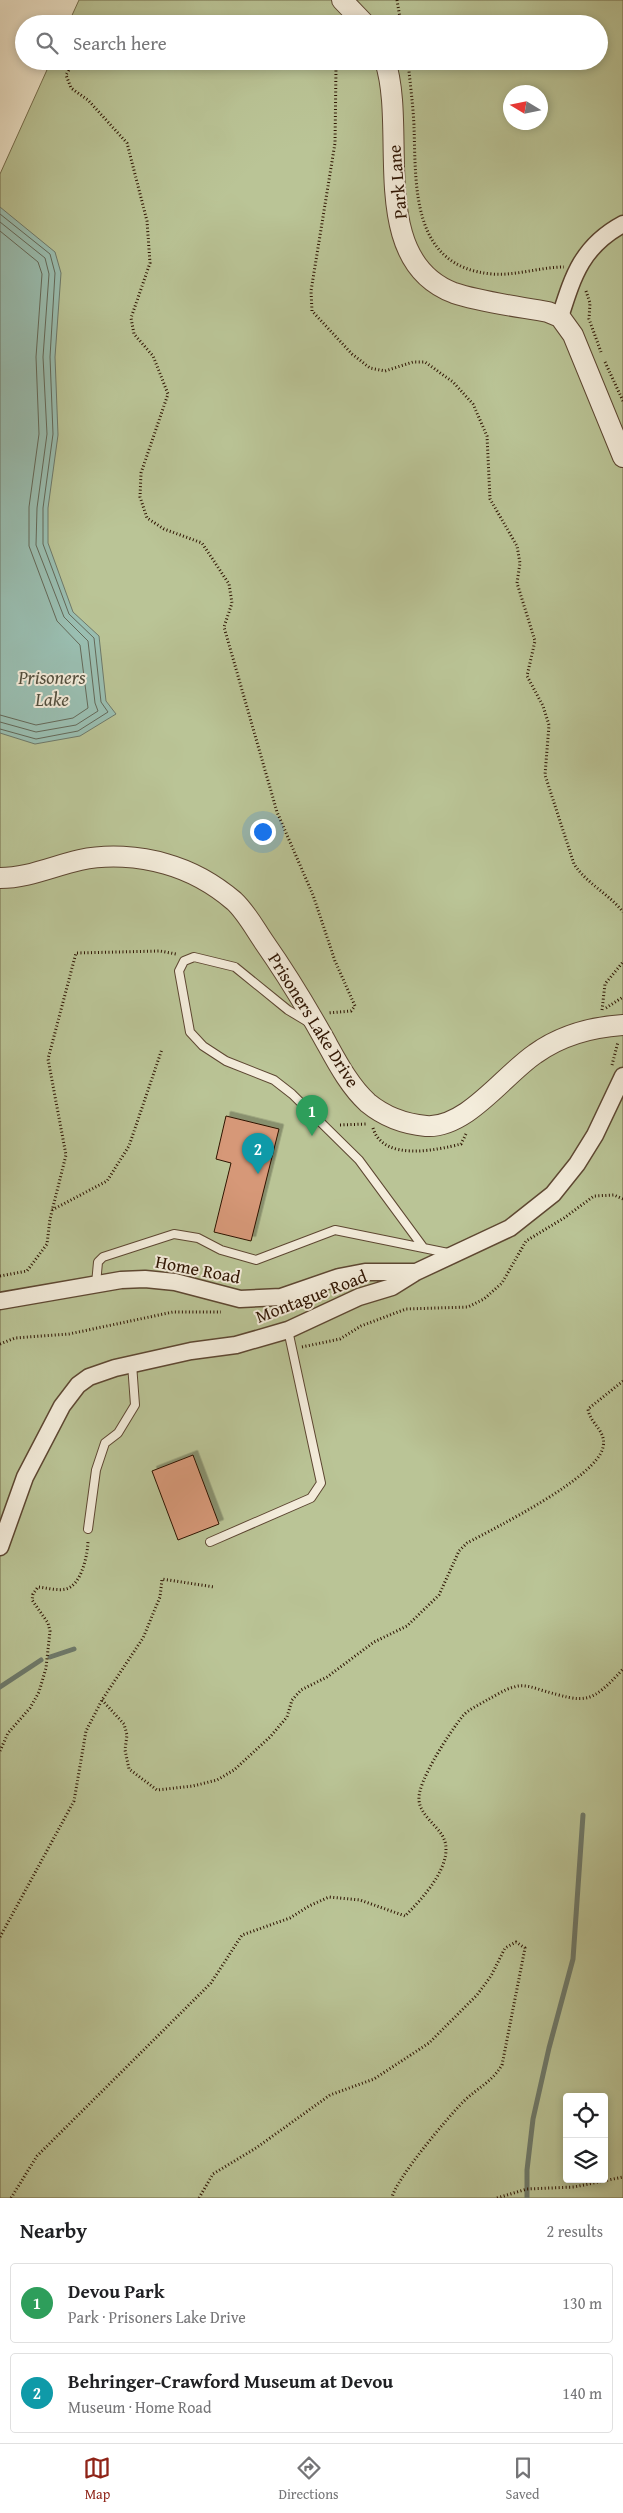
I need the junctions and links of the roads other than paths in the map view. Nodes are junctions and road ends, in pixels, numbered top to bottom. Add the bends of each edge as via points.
1 (342, 0) edge
2 (356, 15) edge
3 (387, 70) edge
4 (623, 224) edge
5 (560, 317) junction
6 (623, 457) edge
7 (0, 878) edge
8 (297, 1009) junction
9 (623, 1025) edge
10 (623, 1076) edge
11 (423, 1247) junction
12 (454, 1254) junction
13 (416, 1272) junction
14 (96, 1284) junction
15 (0, 1301) edge
16 (288, 1330) junction
17 (132, 1364) junction
18 (88, 1529) road end
19 (210, 1542) dead end
20 (0, 1547) edge

1 - 2 street
3 - 5 street, Park Lane via 392,88 395,201 410,254 437,284 455,293
4 - 5 street via 590,249 574,274
5 - 6 street via 573,335
7 - 8 street, Prisoners Lake Drive via 19,877 81,860 115,857 144,859 184,870 211,883 235,903 281,967
8 - 9 street, Prisoners Lake Drive via 319,1029 340,1068 368,1102 402,1122 428,1126 463,1114 536,1053 567,1036
8 - 11 lane via 235,967 194,957 184,961 179,971 190,1032 202,1046 226,1061 274,1080 292,1094 359,1160
10 - 12 street, Montague Road via 596,1135 553,1194 510,1228
11 - 12 lane
11 - 14 lane via 335,1230 256,1260 221,1250 198,1238 174,1234 103,1256 98,1262
12 - 13 street, Montague Road
13 - 14 street, Home Road via 365,1272 339,1277 282,1298 240,1299 175,1282 145,1279
13 - 16 street, Montague Road via 392,1287 359,1297
14 - 15 street, Home Road
16 - 17 street, Montague Road via 236,1344
16 - 19 lane via 321,1483 311,1498
17 - 18 lane via 135,1405 118,1433 105,1443 96,1470
17 - 20 street, Montague Road via 89,1377 78,1385 62,1406 26,1477

